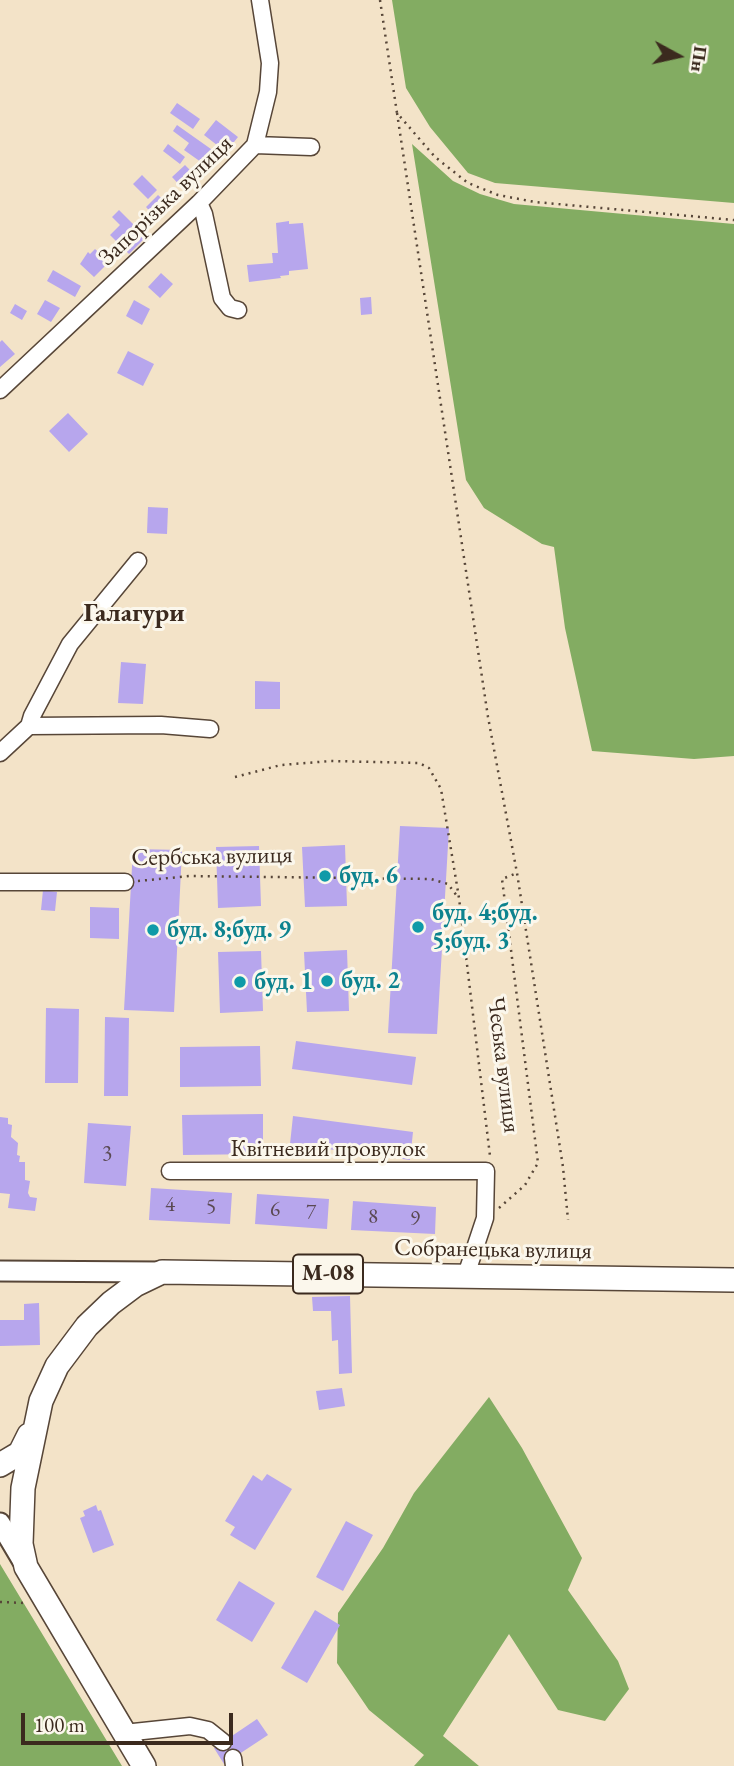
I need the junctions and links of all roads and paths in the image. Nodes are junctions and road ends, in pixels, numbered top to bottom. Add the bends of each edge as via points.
1 (260, 0) edge
2 (380, 0) edge
3 (397, 113) junction
4 (255, 145) junction
5 (311, 147) dead end
6 (199, 203) junction
7 (734, 220) edge
8 (238, 310) dead end
9 (0, 390) edge
10 (138, 561) dead end
11 (29, 726) junction
12 (210, 729) dead end
13 (0, 752) edge
14 (235, 777) dead end
15 (517, 873) junction
16 (0, 882) edge
17 (125, 882) joint
18 (459, 898) junction
19 (170, 1171) dead end
20 (486, 1171) junction
21 (485, 1218) junction
22 (568, 1220) dead end
23 (0, 1271) edge
24 (162, 1272) junction
25 (466, 1275) junction
26 (734, 1280) edge
27 (34, 1423) junction
28 (0, 1465) edge
29 (0, 1523) edge
30 (26, 1567) junction
31 (0, 1602) edge
32 (48, 1605) junction
33 (124, 1733) junction
34 (223, 1742) dead end
35 (144, 1766) edge

1 - 4 street, Запорізька вулиця via 270,63
2 - 3 path
3 - 7 path via 435,157 468,183 498,195
3 - 15 path via 488,717
4 - 5 street
4 - 6 street, Запорізька вулиця
6 - 8 street via 222,298
6 - 9 street, Запорізька вулиця
10 - 11 street via 70,644
11 - 12 street
11 - 13 street
14 - 18 path, Чеська вулиця via 281,765 331,761 419,763 429,768 441,789
15 - 21 path via 502,879 538,1163 526,1185
15 - 22 path
16 - 17 street, Сербська вулиця
17 - 18 path, Сербська вулиця via 190,876 431,879 448,884
18 - 20 path, Чеська вулиця via 491,1151
19 - 20 street, Квітневий провулок
20 - 21 street
21 - 25 street
23 - 24 main road, Собранецька вулиця
24 - 25 highway, Собранецька вулиця / М-08
24 - 27 highway, М-08 via 135,1285 87,1326 57,1366
25 - 26 highway, Собранецька вулиця / М-08
27 - 28 highway via 20,1453
27 - 30 highway, М-08 via 20,1520
29 - 30 main road
30 - 32 highway, М-08
31 - 32 path
32 - 33 highway, М-08
33 - 34 street via 190,1727 208,1730
33 - 35 highway, М-08

